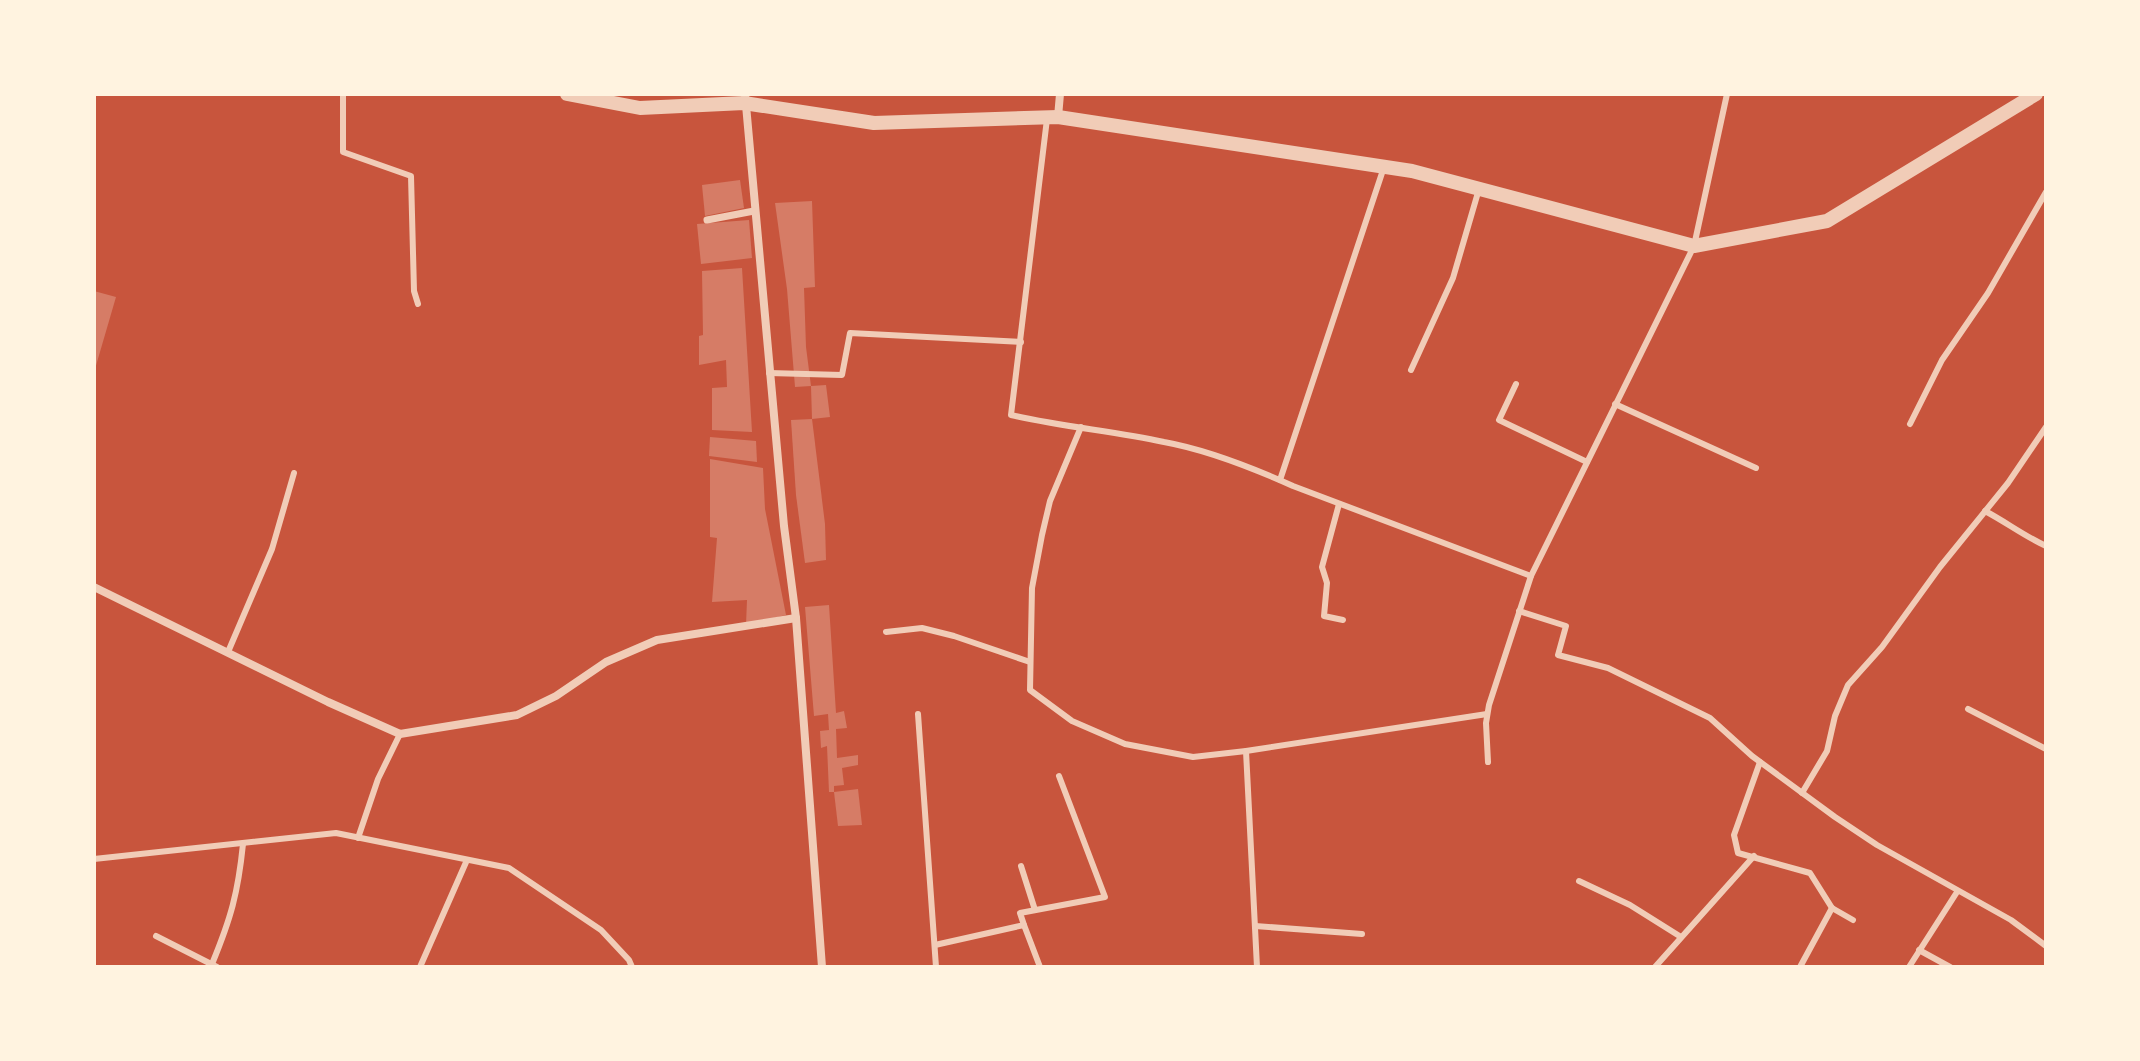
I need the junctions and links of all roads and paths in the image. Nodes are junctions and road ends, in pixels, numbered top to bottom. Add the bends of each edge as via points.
1 (343, 94) edge
2 (567, 94) edge
3 (1060, 94) edge
4 (1727, 94) edge
5 (2036, 94) edge
6 (599, 97) edge
7 (744, 98) edge
8 (1053, 117) junction
9 (1384, 167) junction
10 (1479, 189) junction
11 (2046, 192) edge
12 (754, 211) junction
13 (707, 220) dead end
14 (1694, 246) junction
15 (418, 304) dead end
16 (1021, 342) junction
17 (1411, 370) dead end
18 (769, 373) junction
19 (1516, 384) dead end
20 (1615, 404) junction
21 (1910, 424) dead end
22 (1081, 427) junction
23 (2046, 427) edge
24 (1587, 462) junction
25 (1756, 468) dead end
26 (294, 473) dead end
27 (1280, 480) junction
28 (1339, 504) junction
29 (1985, 511) junction
30 (2046, 546) edge
31 (1531, 576) junction
32 (94, 587) edge
33 (1519, 611) junction
34 (796, 618) junction
35 (1343, 620) dead end
36 (886, 632) dead end
37 (228, 652) junction
38 (1030, 662) junction
39 (1968, 709) dead end
40 (918, 714) dead end
41 (1487, 714) junction
42 (400, 734) junction
43 (2046, 749) edge
44 (1246, 751) junction
45 (1488, 762) dead end
46 (1760, 762) junction
47 (1059, 776) dead end
48 (1802, 793) junction
49 (358, 838) junction
50 (243, 844) junction
51 (1754, 856) junction
52 (94, 859) edge
53 (467, 860) junction
54 (1021, 866) dead end
55 (1579, 881) dead end
56 (1957, 892) junction
57 (1832, 908) junction
58 (1035, 910) junction
59 (1853, 920) dead end
60 (1024, 925) junction
61 (1255, 926) junction
62 (1362, 934) dead end
63 (156, 936) dead end
64 (1681, 937) junction
65 (935, 945) junction
66 (2046, 946) edge
67 (1919, 950) junction
68 (215, 966) edge
69 (420, 967) edge
70 (632, 967) edge
71 (822, 967) edge
72 (936, 967) edge
73 (1040, 967) edge
74 (1257, 967) edge
75 (1655, 967) edge
76 (1800, 967) edge
77 (1909, 967) edge
78 (1950, 967) edge

1 - 15 lane via 343,152 411,176
2 - 6 street
3 - 8 street
4 - 14 lane
5 - 14 street via 1827,221
6 - 7 street via 640,108
7 - 8 street via 874,123
7 - 12 street
8 - 9 street
8 - 16 lane
9 - 10 street
9 - 27 lane
10 - 14 street
10 - 17 lane via 1453,278
11 - 21 lane via 1942,360
12 - 13 street
12 - 18 street
14 - 20 lane
16 - 18 lane via 850,333 842,375
16 - 22 lane via 1011,415
18 - 34 street
19 - 24 lane via 1499,420
20 - 24 lane
20 - 25 lane
22 - 27 lane via 1168,442
22 - 38 lane via 1050,501 1042,535 1032,588
23 - 29 lane
24 - 31 lane
26 - 37 lane via 272,549
27 - 28 lane
28 - 31 lane
28 - 35 lane via 1322,567 1327,583 1324,616
29 - 30 lane
29 - 48 lane via 1848,685 1827,751
31 - 33 lane
32 - 37 street
33 - 41 lane
33 - 46 lane via 1566,626 1558,655 1608,668 1710,718
34 - 42 street via 657,640 606,662 517,715
34 - 71 street
36 - 38 lane via 922,628
37 - 42 street
38 - 44 lane via 1030,690 1072,721 1125,744 1193,757
39 - 43 lane
40 - 65 lane
41 - 44 lane
41 - 45 lane
42 - 49 lane
44 - 61 lane
46 - 48 lane
46 - 51 lane via 1734,835 1738,853
47 - 58 lane via 1105,897
48 - 56 lane
49 - 50 lane via 336,833
49 - 53 lane
50 - 52 lane
50 - 68 lane via 238,892
51 - 57 lane via 1810,873
51 - 64 lane
53 - 69 lane
53 - 70 lane via 509,868 601,930
54 - 58 lane
55 - 64 lane
56 - 66 lane via 2011,920
56 - 67 lane
57 - 59 lane
57 - 76 lane
58 - 60 lane via 1020,913
60 - 65 lane
60 - 73 lane
61 - 62 lane
61 - 74 lane
63 - 68 lane
64 - 75 lane
65 - 72 lane
67 - 77 lane
67 - 78 lane

